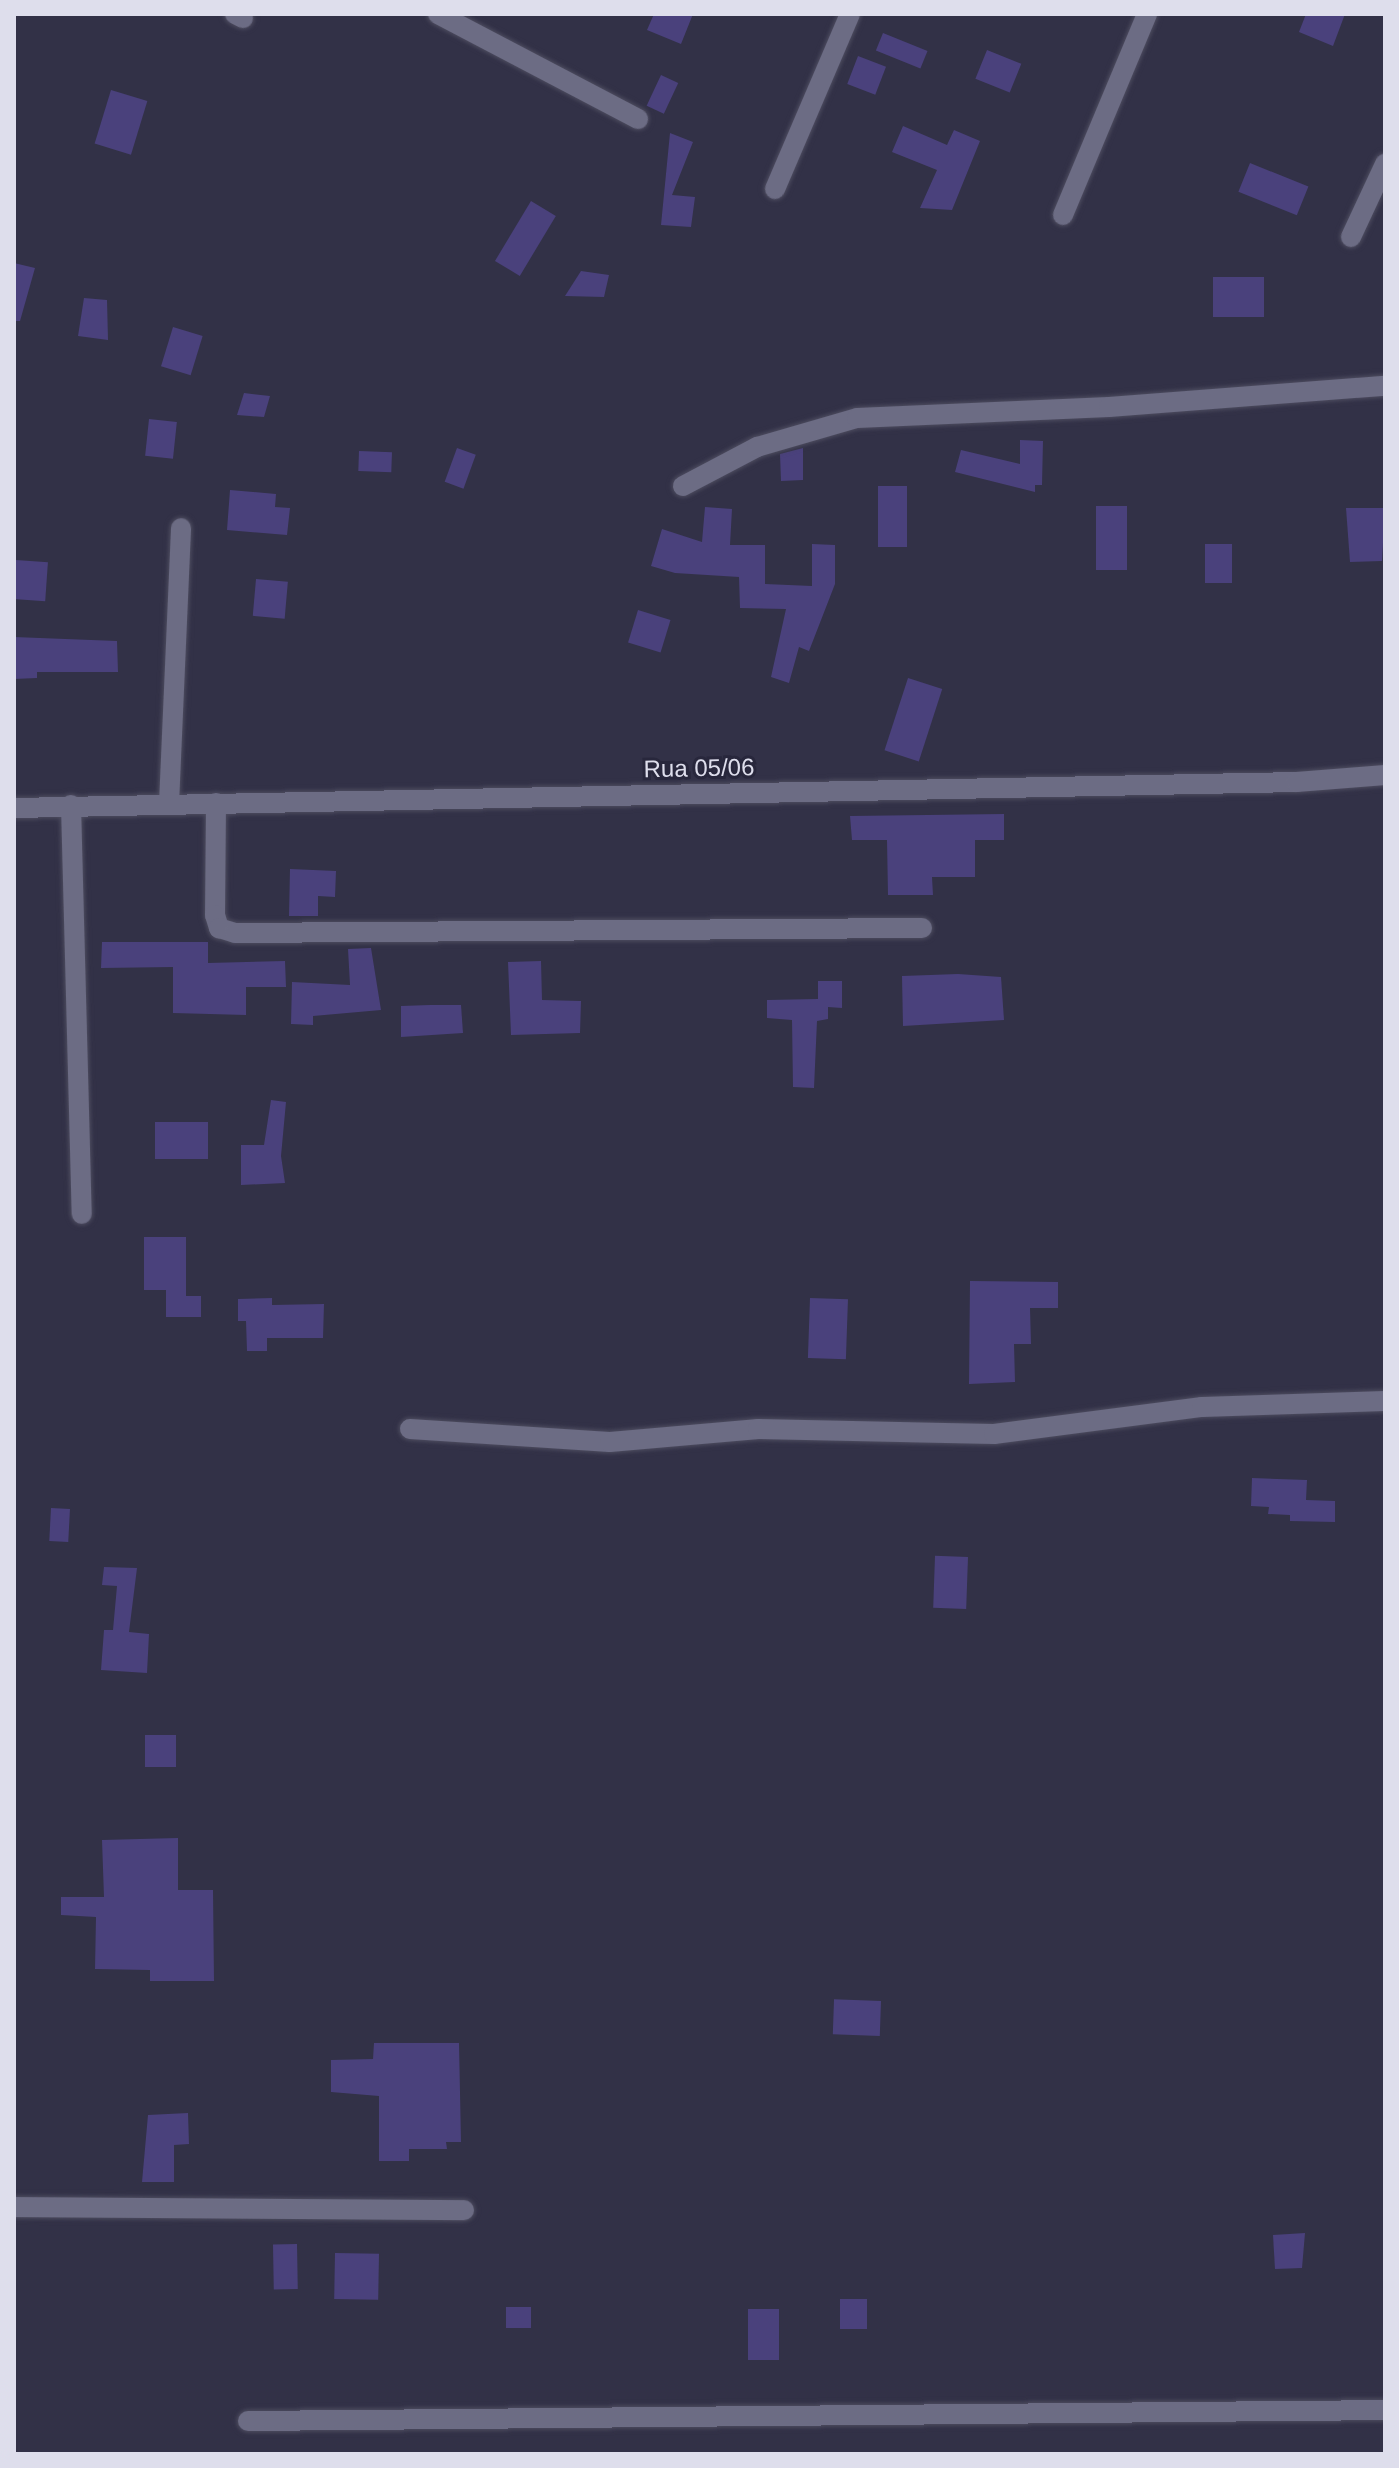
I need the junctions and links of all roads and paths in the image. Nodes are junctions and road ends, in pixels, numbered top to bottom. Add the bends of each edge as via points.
1 (438, 14) edge
2 (850, 14) edge
3 (1147, 14) edge
4 (462, 20) edge
5 (638, 119) dead end
6 (1385, 164) edge
7 (775, 189) dead end
8 (1063, 215) dead end
9 (1351, 237) dead end
10 (1385, 386) edge
11 (683, 486) dead end
12 (181, 528) dead end
13 (1385, 775) edge
14 (216, 803) junction
15 (169, 804) junction
16 (71, 805) junction
17 (14, 808) edge
18 (922, 928) dead end
19 (82, 1214) dead end
20 (1385, 1401) edge
21 (410, 1429) dead end
22 (14, 2207) edge
23 (464, 2210) dead end
24 (1385, 2410) edge
25 (248, 2421) dead end

1 - 4 street
2 - 7 street
3 - 8 street
4 - 5 street
6 - 9 street
10 - 11 street via 1109,407 857,418 757,447
12 - 15 street
13 - 14 street, Rua 05/06 via 1297,782
14 - 15 street, Rua 05/06
14 - 18 street via 215,915 219,928 235,933
15 - 16 street, Rua 05/06
16 - 17 street, Rua 05/06
16 - 19 street
20 - 21 street via 1202,1407 994,1434 758,1429 610,1442
22 - 23 street
24 - 25 street

